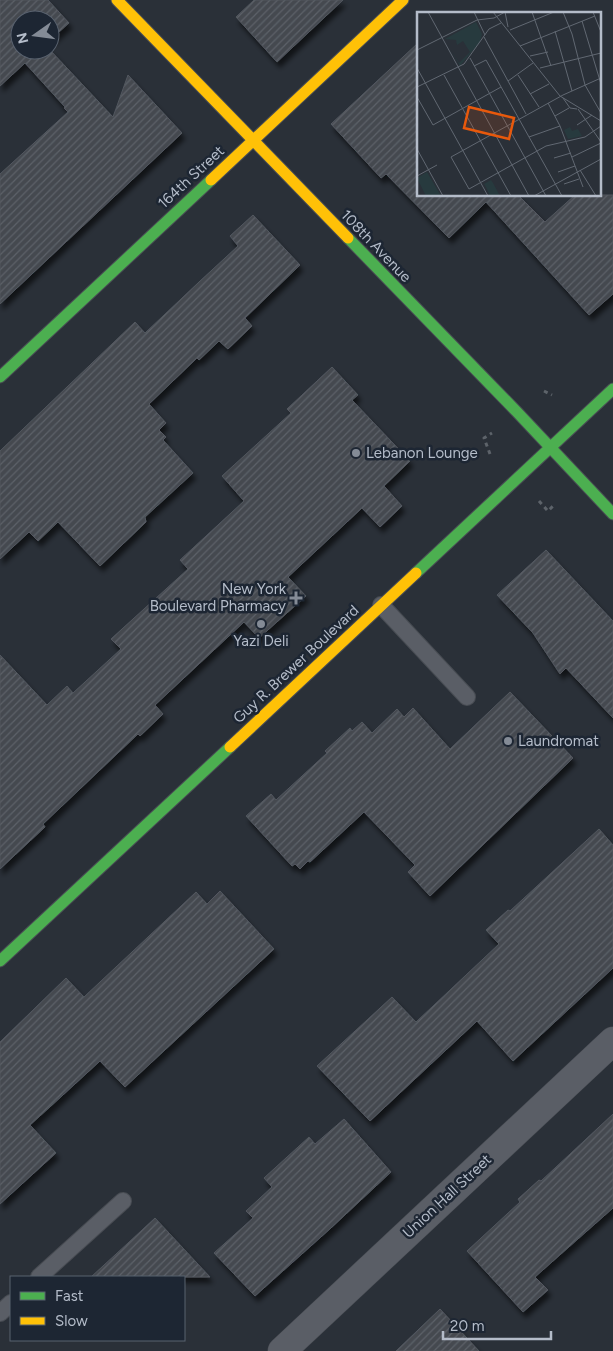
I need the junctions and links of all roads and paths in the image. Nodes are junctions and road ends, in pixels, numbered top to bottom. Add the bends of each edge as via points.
1 (117, 0) edge
2 (403, 0) edge
3 (252, 140) junction
4 (0, 377) edge
5 (613, 389) edge
6 (542, 390) dead end
7 (552, 394) dead end
8 (492, 433) dead end
9 (551, 447) junction
10 (490, 454) dead end
11 (539, 500) dead end
12 (554, 505) dead end
13 (613, 514) edge
14 (381, 605) junction
15 (467, 697) dead end
16 (0, 961) edge
17 (613, 1041) edge
18 (123, 1201) dead end
19 (40, 1276) edge
20 (10, 1304) edge
21 (0, 1313) edge
22 (282, 1351) edge

1 - 3 street, 108th Avenue
2 - 3 street, 164th Street
3 - 4 street, 164th Street
3 - 9 street, 108th Avenue
5 - 9 street, Guy R. Brewer Boulevard
6 - 7 path
8 - 10 path via 484,438
9 - 13 street, 108th Avenue
9 - 14 street, Guy R. Brewer Boulevard
11 - 12 path via 548,511
14 - 15 lane
14 - 16 street, Guy R. Brewer Boulevard
17 - 22 street, Union Hall Street
18 - 19 lane
20 - 21 lane

